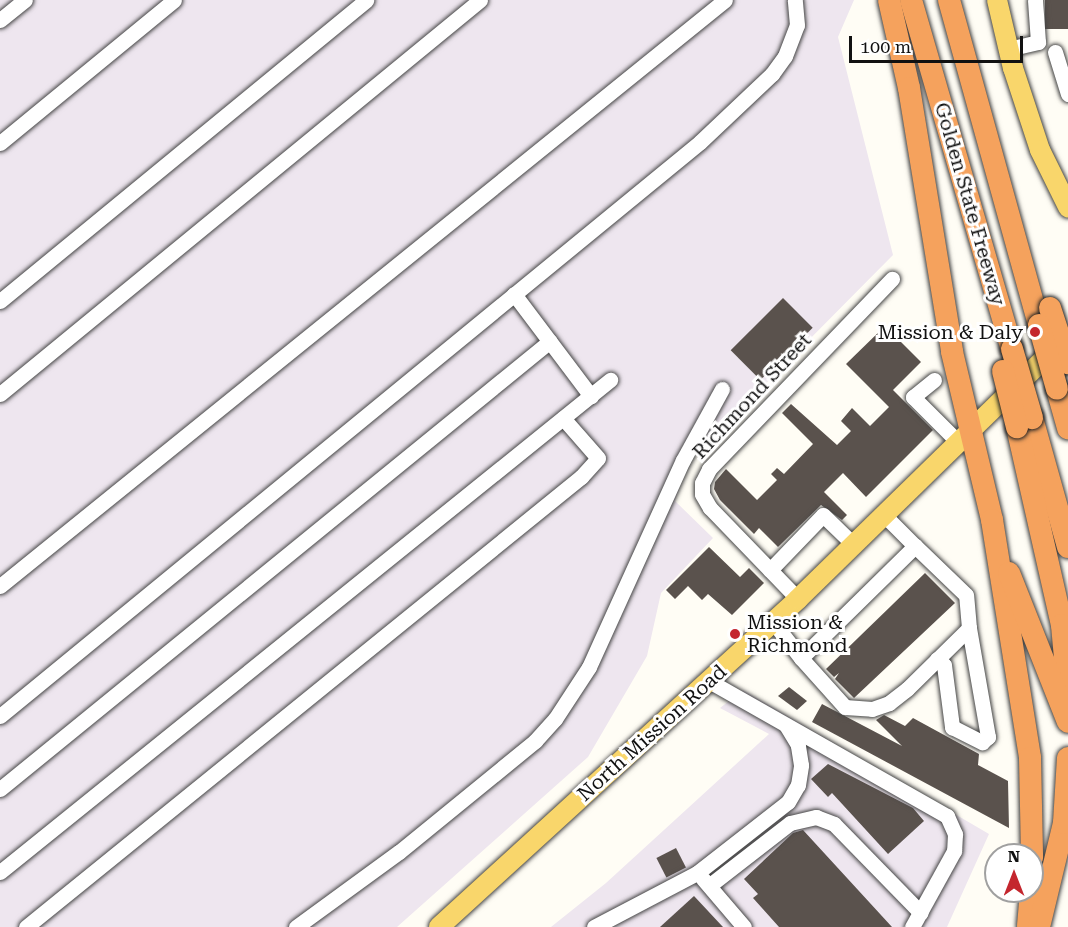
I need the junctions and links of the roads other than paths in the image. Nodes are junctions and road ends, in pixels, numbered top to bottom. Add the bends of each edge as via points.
1 (25, 0) edge
2 (174, 0) edge
3 (366, 0) edge
4 (480, 0) edge
5 (725, 0) edge
6 (795, 0) edge
7 (889, 0) edge
8 (911, 0) edge
9 (949, 0) edge
10 (997, 0) edge
11 (1035, 0) edge
12 (0, 20) edge
13 (1038, 42) junction
14 (1008, 49) junction
15 (1061, 52) edge
16 (1068, 93) edge
17 (0, 143) edge
18 (1068, 207) edge
19 (892, 279) dead end
20 (514, 294) junction
21 (0, 301) edge
22 (1045, 316) junction
23 (1068, 335) edge
24 (550, 341) junction
25 (1068, 363) edge
26 (610, 380) dead end
27 (934, 380) dead end
28 (722, 389) dead end
29 (0, 394) edge
30 (591, 396) junction
31 (563, 418) junction
32 (1025, 422) junction
33 (1068, 428) edge
34 (966, 439) junction
35 (885, 516) junction
36 (992, 520) junction
37 (854, 545) junction
38 (915, 546) junction
39 (1068, 547) edge
40 (770, 570) junction
41 (0, 586) edge
42 (798, 599) junction
43 (773, 622) junction
44 (969, 628) junction
45 (801, 658) junction
46 (937, 659) junction
47 (709, 681) junction
48 (1067, 684) edge
49 (0, 716) edge
50 (1068, 722) edge
51 (784, 723) junction
52 (1068, 758) edge
53 (1067, 788) edge
54 (0, 789) edge
55 (1032, 843) edge
56 (0, 872) edge
57 (697, 873) junction
58 (710, 885) junction
59 (921, 913) junction
60 (1034, 915) edge
61 (26, 927) edge
62 (296, 927) edge
63 (439, 927) edge
64 (594, 927) edge
65 (744, 927) edge
66 (912, 927) edge

1 - 12 street
2 - 17 street
3 - 21 street
4 - 29 street
5 - 41 street
6 - 20 street via 798,10 794,39 772,74 700,142
7 - 34 highway via 909,88
8 - 32 highway, Golden State Freeway, bridge via 999,305 1007,356
9 - 22 highway, Golden State Freeway via 999,182
10 - 14 main road
11 - 13 street
13 - 14 street
13 - 15 street
14 - 18 main road via 1040,150
15 - 16 street
19 - 40 street, Richmond Street via 709,470 702,483 702,494 710,508
20 - 24 street
20 - 49 street
22 - 25 highway, bridge
22 - 33 highway, bridge
23 - 34 main road, North Mission Road
24 - 30 street
24 - 54 street
26 - 30 street
27 - 34 street via 913,397
28 - 62 street via 683,460 589,667 555,719 535,741 399,852
30 - 31 street
31 - 56 street
31 - 61 street via 598,458 582,477
32 - 39 highway
32 - 48 highway via 1062,625
34 - 35 main road, North Mission Road
34 - 36 highway
35 - 37 main road, North Mission Road
35 - 38 street
36 - 50 highway via 1026,624
36 - 55 highway via 1030,758
37 - 40 street via 823,515
37 - 42 main road, North Mission Road
38 - 44 street via 966,595
38 - 45 street
40 - 42 street, Richmond Street
42 - 43 main road, North Mission Road
43 - 45 street
43 - 47 main road, North Mission Road
44 - 46 street
44 - 46 street via 988,737 982,742 952,727 944,665
45 - 46 street via 845,707 858,711 889,703
47 - 51 street
47 - 63 main road, North Mission Road
51 - 57 street via 796,739 801,758 800,778 792,797
51 - 59 street via 940,810 949,819 955,834 954,851
52 - 53 highway
53 - 60 highway via 1064,822
57 - 58 street
57 - 64 street
58 - 59 street via 790,823 816,817 834,824
58 - 65 street
59 - 66 street

